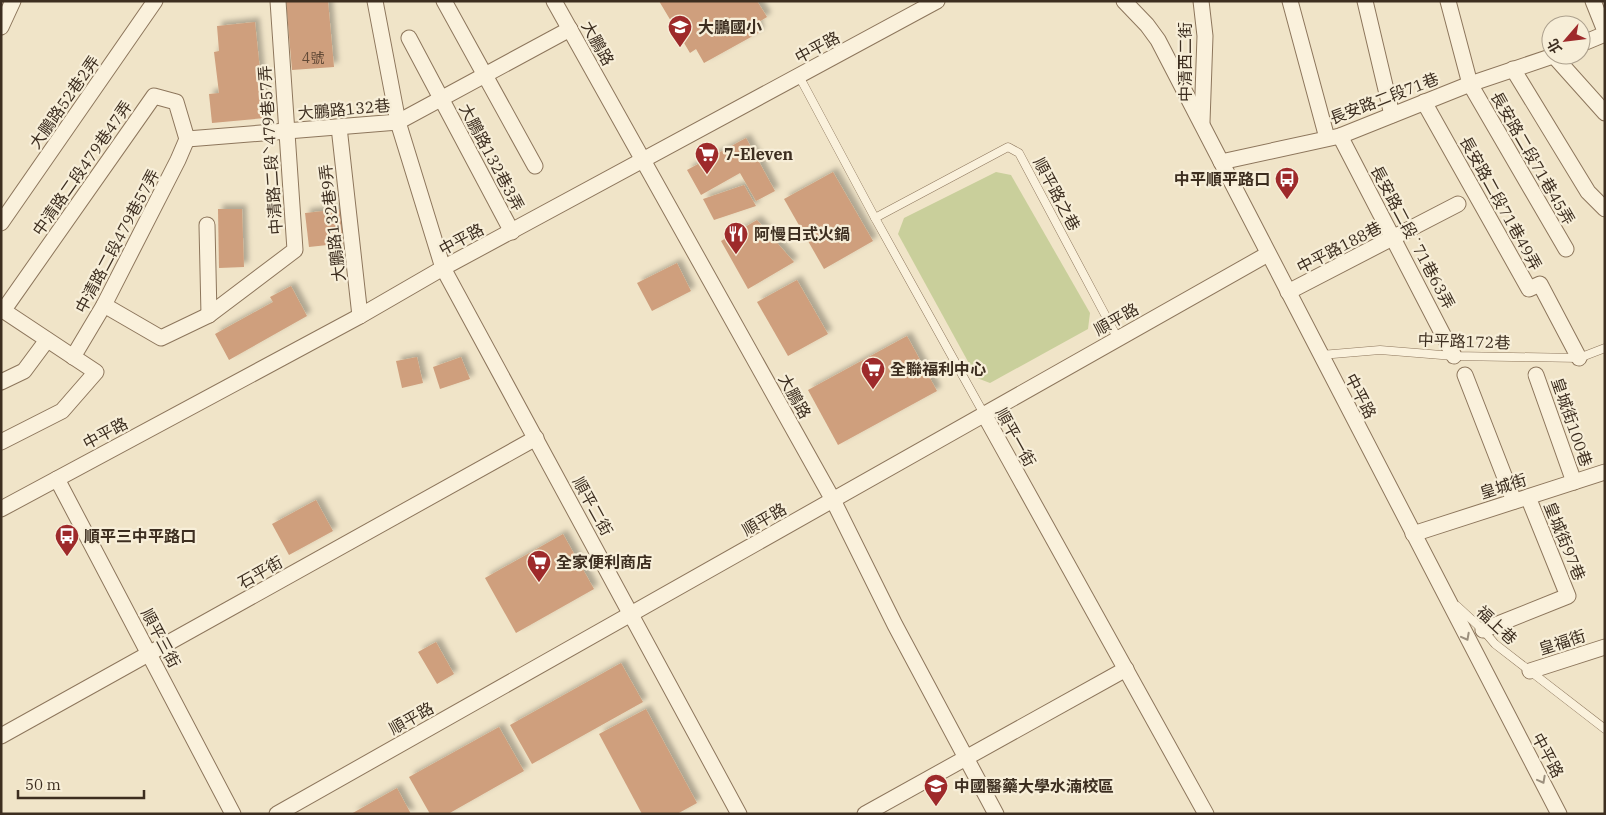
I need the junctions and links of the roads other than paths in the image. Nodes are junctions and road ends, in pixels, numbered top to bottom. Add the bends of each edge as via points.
1 (13, 1) edge
2 (155, 1) edge
3 (278, 1) edge
4 (375, 1) edge
5 (444, 1) edge
6 (554, 1) edge
7 (937, 1) edge
8 (1124, 1) edge
9 (1201, 1) edge
10 (1290, 1) edge
11 (1365, 1) edge
12 (1448, 1) edge
13 (1593, 1) edge
14 (1, 27) edge
15 (570, 29) junction
16 (1605, 32) edge
17 (409, 38) dead end
18 (1591, 39) edge
19 (1541, 60) edge
20 (1564, 65) edge
21 (1513, 69) junction
22 (485, 75) junction
23 (799, 76) junction
24 (1470, 84) junction
25 (441, 98) junction
26 (1424, 102) junction
27 (1605, 113) edge
28 (1392, 115) junction
29 (398, 122) junction
30 (1202, 124) junction
31 (338, 126) junction
32 (286, 131) junction
33 (1334, 137) junction
34 (187, 139) junction
35 (643, 160) junction
36 (1221, 162) junction
37 (536, 166) dead end
38 (1458, 204) dead end
39 (1605, 209) edge
40 (875, 218) junction
41 (1, 223) edge
42 (207, 225) dead end
43 (512, 232) junction
44 (1393, 239) junction
45 (1566, 249) dead end
46 (1268, 254) junction
47 (444, 268) junction
48 (1288, 292) junction
49 (104, 305) junction
50 (2, 310) edge
51 (209, 315) junction
52 (360, 316) junction
53 (1118, 339) junction
54 (47, 340) junction
55 (1605, 348) edge
56 (1321, 355) junction
57 (1454, 356) junction
58 (73, 357) junction
59 (1579, 358) junction
60 (1465, 375) dead end
61 (1536, 375) dead end
62 (1, 382) edge
63 (984, 414) junction
64 (536, 438) junction
65 (1, 442) edge
66 (1605, 472) edge
67 (57, 478) junction
68 (1574, 482) junction
69 (1521, 499) junction
70 (832, 500) junction
71 (1, 509) edge
72 (1413, 534) junction
73 (1444, 593) junction
74 (632, 613) junction
75 (1482, 630) junction
76 (1605, 646) edge
77 (149, 654) junction
78 (1126, 670) junction
79 (1530, 671) junction
80 (1605, 729) edge
81 (1, 736) edge
82 (966, 757) junction
83 (234, 814) edge
84 (276, 814) edge
85 (739, 814) edge
86 (865, 814) edge
87 (996, 814) edge
88 (1206, 814) edge
89 (1559, 814) edge

1 - 14 street
2 - 41 street, 大鵬路52巷2弄
3 - 32 street, 中清路二段ˋ479巷57弄
4 - 29 street, 順平二街
5 - 22 street
6 - 15 street, 大鵬路
7 - 23 street, 中平路
8 - 30 street, 中平路 via 1158,40
9 - 30 street, 中清西二街 via 1204,36
10 - 33 street, 長安路二段˙71巷63弄
11 - 28 street
12 - 24 street, 長安路二段71巷45弄
13 - 16 street
15 - 22 street, 大鵬路132巷
15 - 35 street, 大鵬路
16 - 18 street
17 - 25 street, 大鵬路132巷3弄
19 - 21 street, 長安路二段71巷
20 - 27 street
21 - 24 street, 長安路二段71巷
21 - 39 street via 1588,192
22 - 25 street, 大鵬路132巷
22 - 37 street
23 - 35 street, 中平路
23 - 40 lane, 順平一街
24 - 26 street, 長安路二段71巷
24 - 45 street, 長安路二段71巷45弄
25 - 29 street, 大鵬路132巷
25 - 43 street, 大鵬路132巷3弄
26 - 28 street, 長安路二段71巷
26 - 59 street, 長安路二段71巷49弄 via 1529,289 1540,284
28 - 33 street, 長安路二段71巷
29 - 31 street, 大鵬路132巷
29 - 47 street, 順平二街
30 - 36 street, 中平路
31 - 32 street, 大鵬路132巷
31 - 52 street, 大鵬路132巷9弄
32 - 34 street, 大鵬路132巷
32 - 51 street, 中清路二段ˋ479巷57弄 via 295,250
33 - 36 street, 長安路二段71巷
33 - 44 street, 長安路二段˙71巷63弄
34 - 49 street, 中清路二段479巷57弄
34 - 50 street, 中清路二段479巷47弄 via 176,102 154,96
35 - 43 street, 中平路
35 - 70 street, 大鵬路
36 - 46 street, 中平路
38 - 44 street, 中平路188巷
40 - 53 lane, 順平路之巷 via 1008,147 1020,153
40 - 63 lane, 順平一街
42 - 51 street
43 - 47 street, 中平路
44 - 48 street, 中平路188巷
44 - 57 street, 長安路二段˙71巷63弄
46 - 48 street, 中平路
46 - 53 street, 順平路
47 - 52 street, 中平路
47 - 64 street, 順平二街
48 - 56 street, 中平路
49 - 51 street, 中清路二段ˋ479巷57弄 via 161,338
49 - 58 street, 中清路二段479巷57弄
50 - 54 street
52 - 67 street, 中平路
53 - 63 street, 順平路
54 - 58 street
54 - 62 street via 24,371
55 - 59 lane, 中平路172巷
56 - 57 lane, 中平路172巷 via 1380,350
56 - 72 street, 中平路
57 - 59 lane, 中平路172巷
58 - 65 street via 96,372 62,410
60 - 69 street
61 - 68 street, 皇城街100巷
63 - 70 street, 順平路
63 - 78 street, 順平一街
64 - 74 street, 順平二街
64 - 77 street, 石平街
66 - 68 street, 皇城街
67 - 71 street, 中平路
67 - 77 street, 順平三街
68 - 69 street, 皇城街
69 - 72 street, 皇城街
69 - 75 street, 皇城街97巷 via 1568,596
70 - 74 street, 順平路
70 - 82 street, 大鵬路
72 - 73 street, 中平路
73 - 75 lane, 福上巷
73 -> 89 street, 中平路
74 - 84 street, 順平路
74 - 85 street, 順平二街
75 - 79 lane, 福上巷
76 - 79 street, 皇福街
77 - 81 street, 石平街
77 - 83 street, 順平三街
78 - 82 street
78 - 88 street, 順平一街
79 - 80 lane, 福上巷
82 - 86 street
82 - 87 street, 大鵬路

